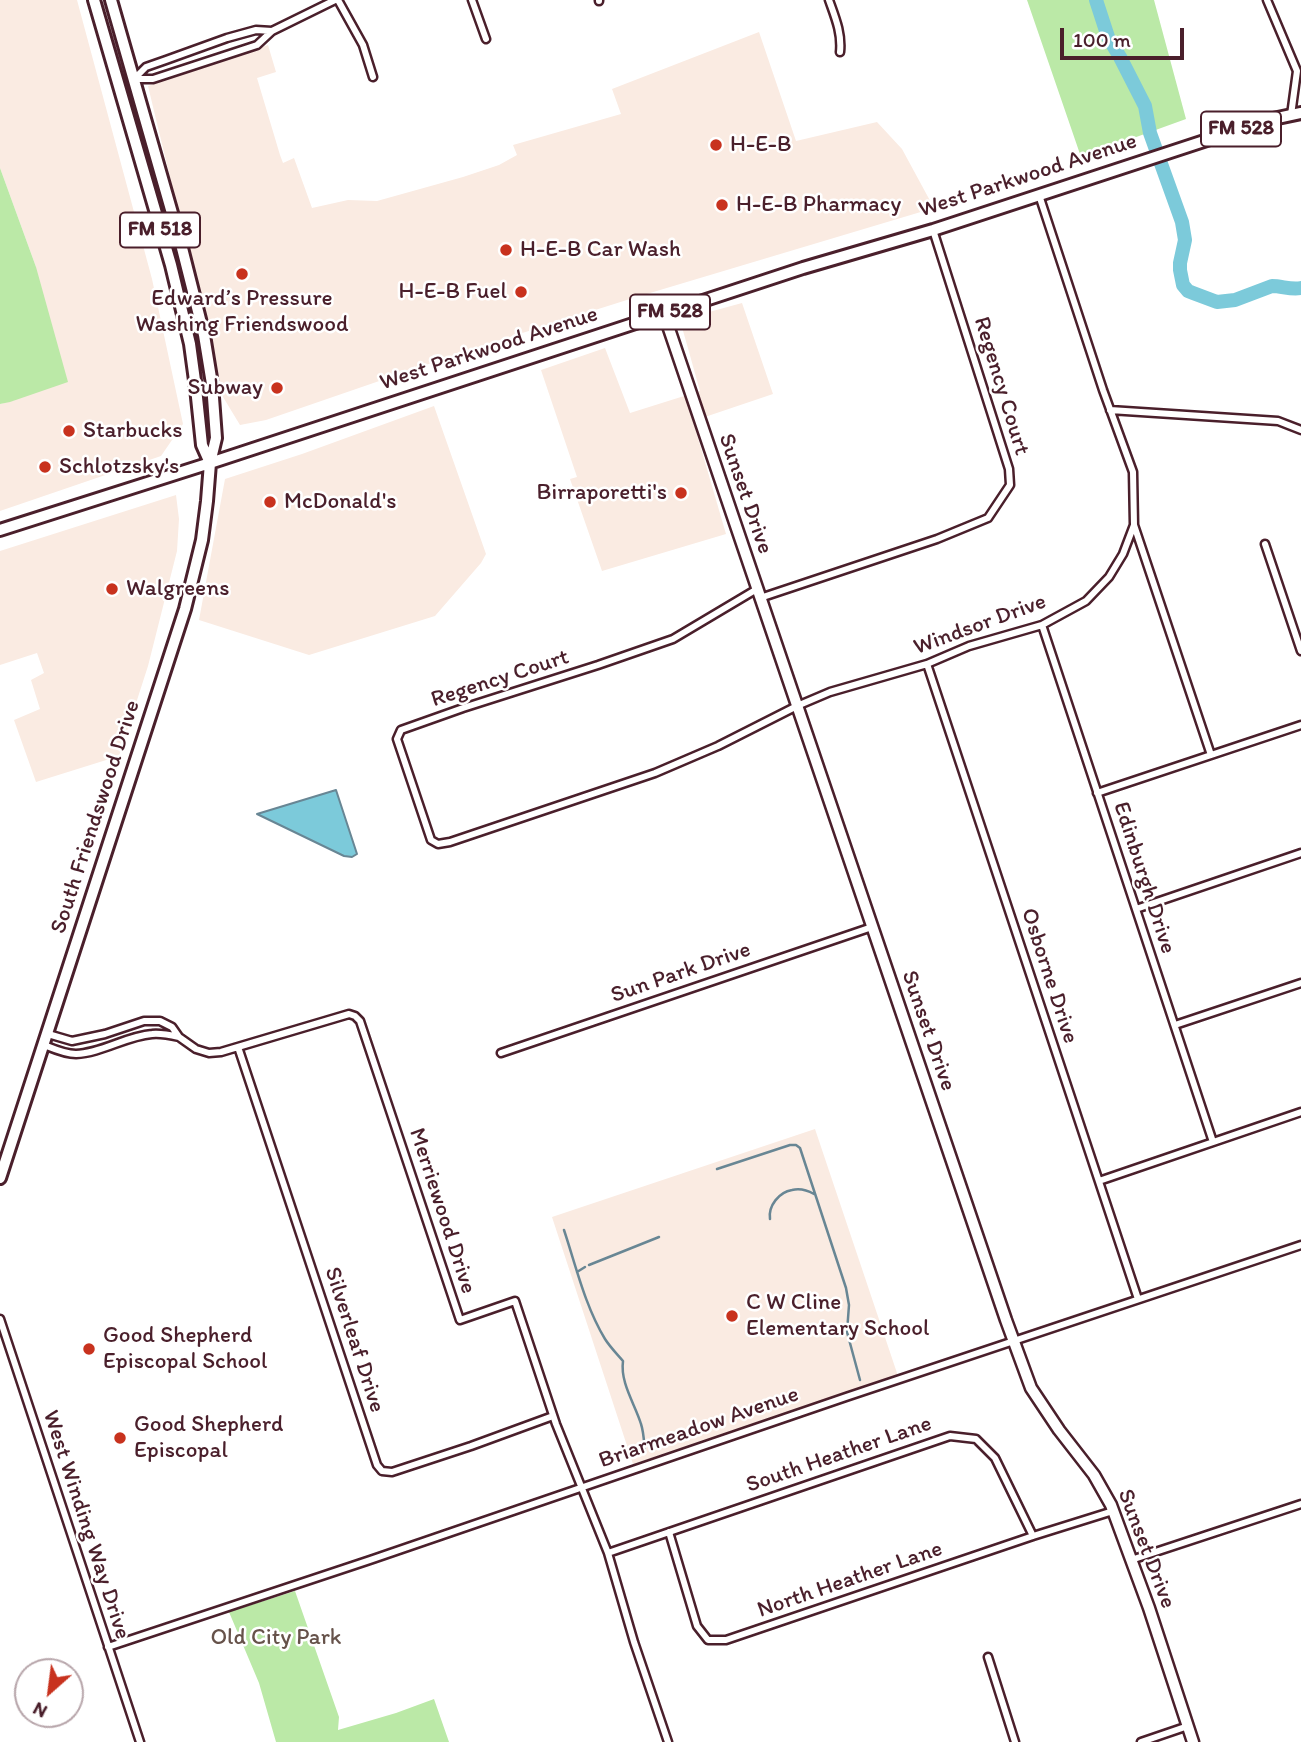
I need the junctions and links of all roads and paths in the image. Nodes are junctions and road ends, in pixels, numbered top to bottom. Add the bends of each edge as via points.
1 (94, 0) edge
2 (111, 0) edge
3 (337, 0) edge
4 (472, 0) edge
5 (829, 0) edge
6 (1267, 0) edge
7 (272, 30) junction
8 (485, 39) dead end
9 (840, 52) dead end
10 (1299, 70) edge
11 (373, 76) dead end
12 (134, 79) junction
13 (1296, 114) edge
14 (1039, 195) junction
15 (933, 230) junction
16 (664, 314) junction
17 (1110, 410) junction
18 (1301, 430) edge
19 (210, 463) junction
20 (1134, 525) junction
21 (0, 530) edge
22 (1265, 544) dead end
23 (759, 594) junction
24 (1042, 625) junction
25 (1301, 651) edge
26 (927, 664) junction
27 (797, 706) junction
28 (1301, 725) edge
29 (1211, 755) junction
30 (1097, 793) junction
31 (477, 833) joint
32 (1301, 853) edge
33 (1136, 909) junction
34 (872, 927) junction
35 (1301, 983) edge
36 (1175, 1025) junction
37 (48, 1034) junction
38 (105, 1034) junction
39 (179, 1037) junction
40 (44, 1045) junction
41 (109, 1046) junction
42 (238, 1047) junction
43 (501, 1053) dead end
44 (1301, 1112) edge
45 (1213, 1142) junction
46 (0, 1178) edge
47 (1099, 1181) junction
48 (1301, 1245) edge
49 (1138, 1299) junction
50 (0, 1319) edge
51 (1013, 1341) junction
52 (553, 1416) junction
53 (581, 1487) junction
54 (1301, 1504) edge
55 (1113, 1511) junction
56 (670, 1532) junction
57 (1033, 1536) junction
58 (608, 1553) junction
59 (1131, 1560) junction
60 (108, 1647) junction
61 (988, 1657) dead end
62 (1188, 1726) junction
63 (140, 1742) edge
64 (668, 1742) edge
65 (1015, 1742) edge
66 (1141, 1742) edge
67 (1193, 1742) edge

1 - 19 main road, South Friendswood Drive / FM 518 via 173,274 190,344 202,445
2 - 12 main road, South Friendswood Drive / FM 518
3 - 7 street
3 - 11 street via 363,45
4 - 8 street
5 - 9 street
6 - 10 street
7 - 12 street via 227,38 146,67
7 - 12 street via 257,45 153,79
10 - 13 street
12 - 19 main road, South Friendswood Drive / FM 518 via 204,335 216,438
13 - 14 main road, West Parkwood Avenue / FM 528
14 - 15 main road, West Parkwood Avenue / FM 528
14 - 17 street, Windsor Drive
15 - 16 main road, West Parkwood Avenue / FM 528
15 - 23 street, Regency Court via 1009,469 1010,485 988,518 937,539
16 - 19 main road, West Parkwood Avenue / FM 528
16 - 23 street, Sunset Drive
17 - 18 street via 1278,421
17 - 20 street, Windsor Drive via 1133,472
19 - 21 main road, FM 528
19 - 37 main road, South Friendswood Drive / FM 518 via 202,540 185,610
20 - 24 street, Windsor Drive via 1124,554 1109,577 1086,601
20 - 29 street
22 - 25 street
23 - 27 street, Sunset Drive
23 - 31 street, Regency Court via 673,639 401,730 397,739 431,840 438,844
24 - 26 street, Windsor Drive via 969,646
24 - 30 street, Edinburgh Drive
26 - 27 street, Windsor Drive
26 - 47 street, Osborne Drive
27 - 31 street, Windsor Drive via 655,773
27 - 34 street, Sunset Drive
28 - 29 street
29 - 30 street
30 - 33 street, Edinburgh Drive
32 - 33 street
33 - 36 street, Edinburgh Drive
34 - 43 street, Sun Park Drive
34 - 51 street, Sunset Drive
35 - 36 street
36 - 45 street, Edinburgh Drive
37 - 38 street via 72,1041
37 - 40 main road, South Friendswood Drive / FM 518
38 - 39 street via 144,1021 160,1021
38 - 41 street
39 - 41 street via 149,1034
39 - 42 street via 209,1053
40 - 41 street via 75,1054
40 - 46 main road, South Friendswood Drive / FM 518
42 - 52 street, Merriewood Drive via 343,1015 360,1021 460,1320 515,1301
42 - 52 street, Silverleaf Drive via 382,1471 392,1472
44 - 45 street
45 - 47 street
47 - 49 street, Osborne Drive
48 - 49 street, Briarmeadow Avenue
49 - 51 street, Briarmeadow Avenue
50 - 60 street, West Winding Way Drive
51 - 53 street, Briarmeadow Avenue
51 - 55 street, Sunset Drive via 1031,1388 1094,1475
52 - 53 street, Merriewood Drive
53 - 58 street, Merriewood Drive
53 - 60 street, Briarmeadow Avenue
54 - 59 street
55 - 57 street, North Heather Lane
55 - 59 street, Sunset Drive
56 - 57 street, South Heather Lane via 950,1436 976,1440 995,1458
56 - 57 street, North Heather Lane via 696,1626 708,1640 726,1640
56 - 58 street, South Heather Lane
58 - 64 street, Merriewood Drive
59 - 62 street, Sunset Drive
60 - 63 street, West Winding Way Drive
61 - 65 street
62 - 66 street
62 - 67 street, Sunset Drive

